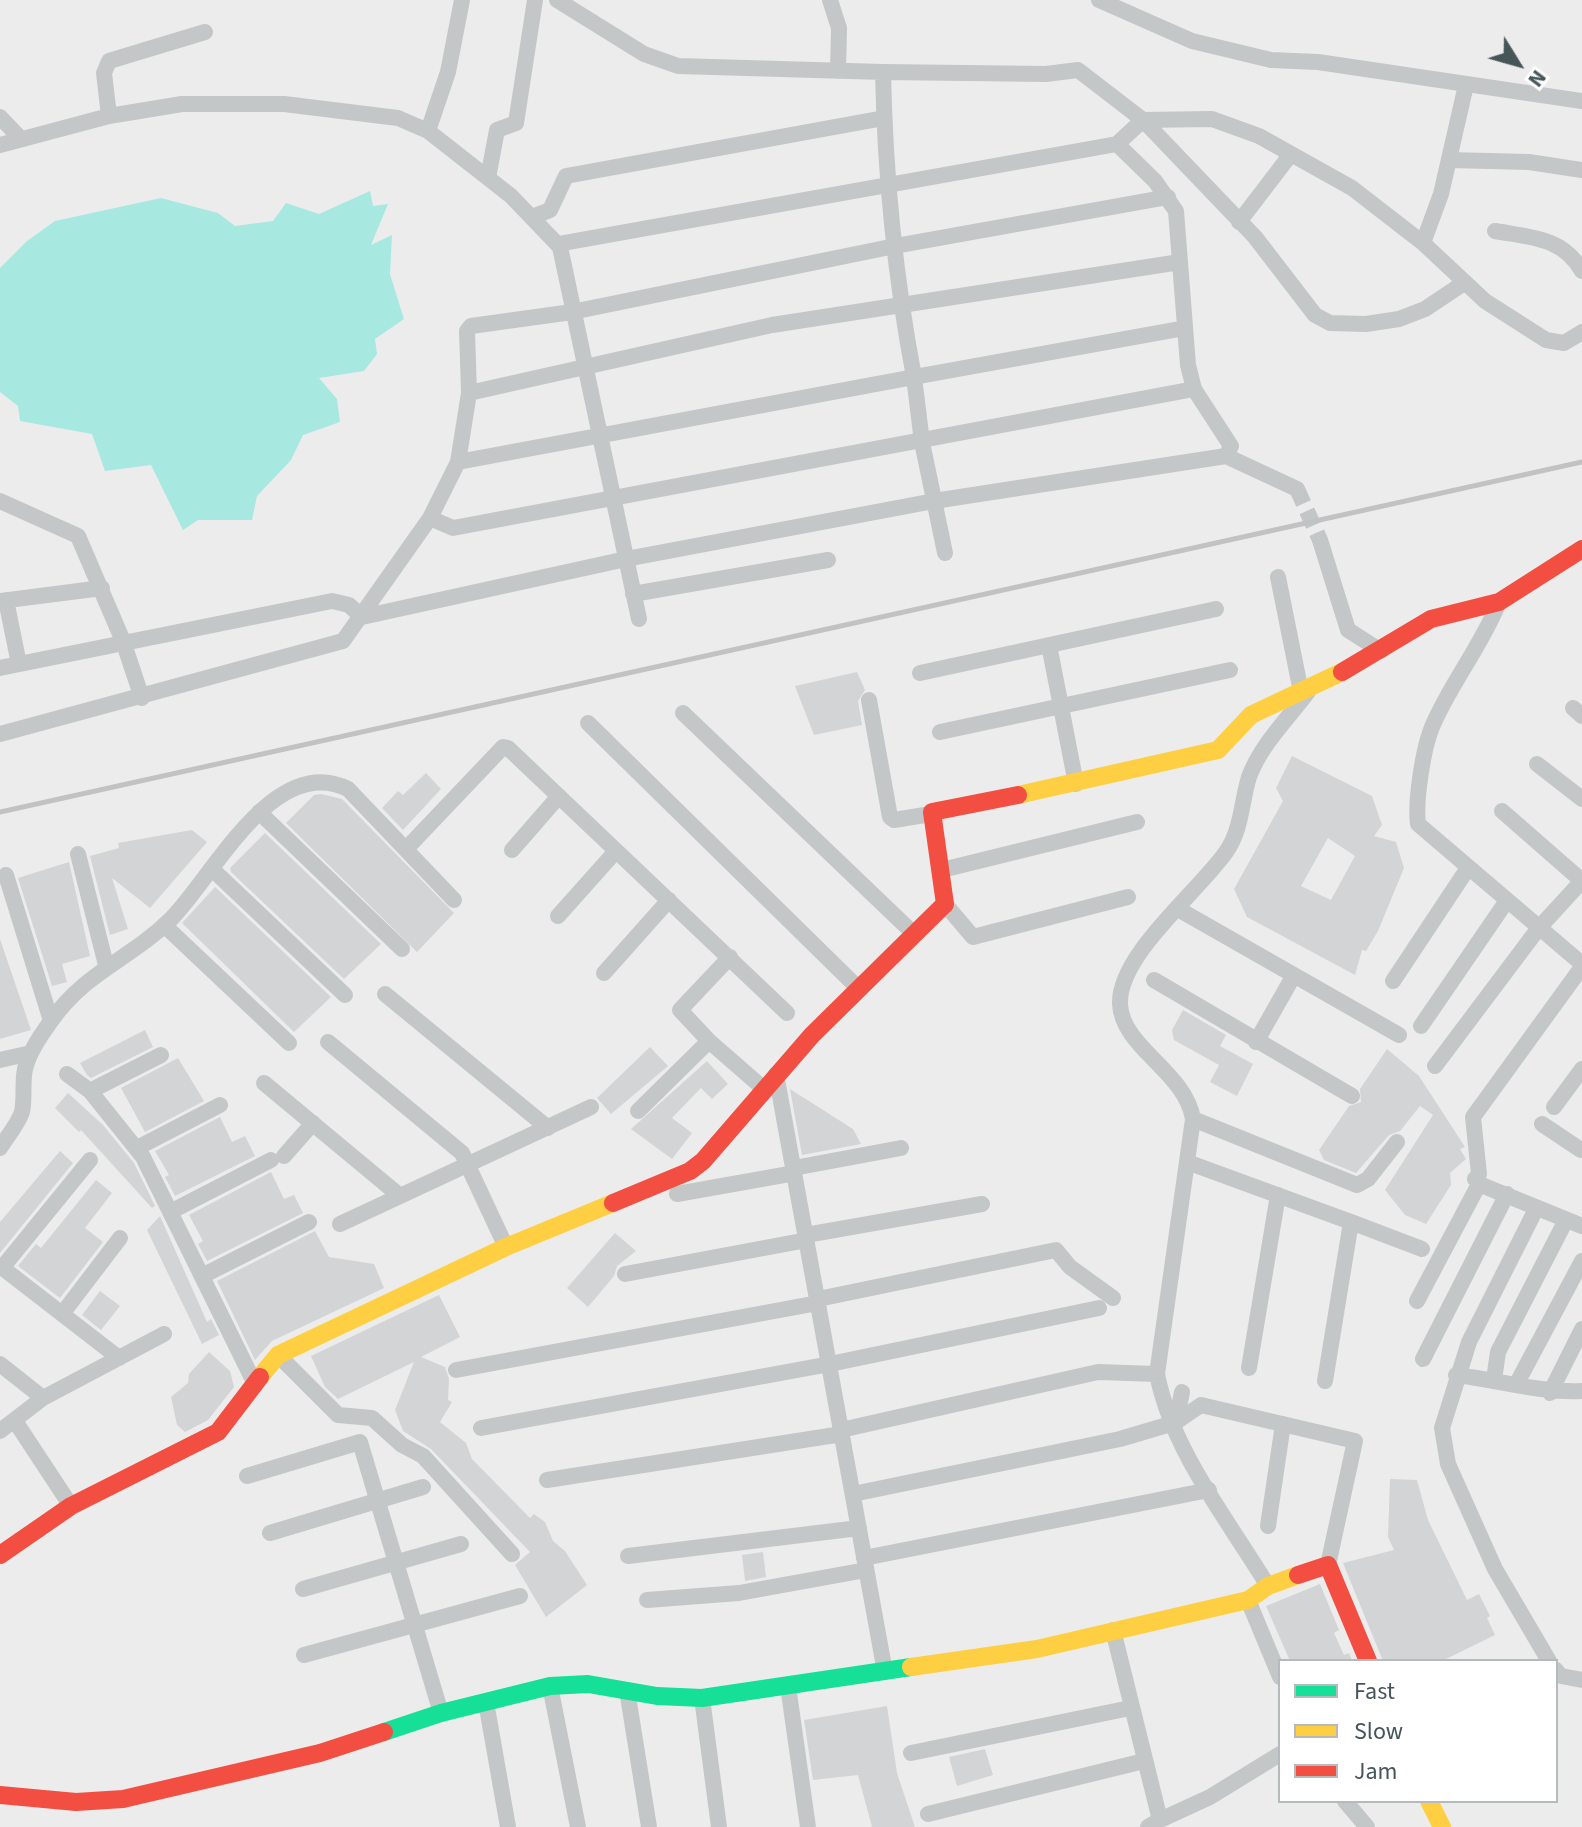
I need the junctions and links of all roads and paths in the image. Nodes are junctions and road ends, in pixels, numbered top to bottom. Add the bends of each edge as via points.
1 (462, 0) edge
2 (535, 0) edge
3 (557, 0) edge
4 (830, 0) edge
5 (1099, 0) edge
6 (205, 32) dead end
7 (838, 67) junction
8 (883, 72) junction
9 (1466, 85) junction
10 (1582, 101) edge
11 (109, 116) junction
12 (0, 117) edge
13 (884, 118) junction
14 (1139, 123) junction
15 (428, 131) junction
16 (21, 139) junction
17 (1120, 142) junction
18 (0, 145) edge
19 (1291, 154) junction
20 (1449, 160) junction
21 (1582, 170) edge
22 (488, 178) junction
23 (889, 183) junction
24 (1168, 197) junction
25 (532, 217) junction
26 (1239, 222) junction
27 (1495, 231) dead end
28 (1423, 243) junction
29 (558, 244) junction
30 (895, 246) junction
31 (1180, 262) junction
32 (1582, 271) edge
33 (1464, 283) junction
34 (900, 307) junction
35 (572, 312) junction
36 (1185, 328) junction
37 (1582, 332) edge
38 (586, 368) junction
39 (914, 377) junction
40 (1194, 389) junction
41 (469, 393) junction
42 (601, 435) junction
43 (922, 442) junction
44 (1226, 456) junction
45 (458, 462) junction
46 (1297, 489) tunnel mouth
47 (614, 499) junction
48 (0, 501) edge
49 (934, 501) junction
50 (430, 518) junction
51 (1320, 540) tunnel mouth
52 (1582, 549) edge
53 (945, 553) dead end
54 (626, 559) junction
55 (828, 560) dead end
56 (1278, 577) dead end
57 (102, 588) junction
58 (633, 594) junction
59 (3, 601) edge
60 (1499, 602) junction
61 (1216, 609) dead end
62 (362, 617) junction
63 (639, 619) dead end
64 (123, 641) junction
65 (1049, 645) junction
66 (1381, 651) junction
67 (19, 664) junction
68 (0, 668) edge
69 (1230, 670) dead end
70 (920, 673) dead end
71 (1306, 690) junction
72 (142, 698) junction
73 (869, 700) dead end
74 (1060, 706) junction
75 (683, 713) dead end
76 (588, 723) dead end
77 (940, 732) dead end
78 (0, 734) edge
79 (1537, 764) dead end
80 (1076, 784) junction
81 (559, 796) junction
82 (1582, 799) edge
83 (1502, 811) dead end
84 (259, 812) junction
85 (931, 814) junction
86 (1137, 822) dead end
87 (406, 849) junction
88 (512, 850) dead end
89 (616, 851) junction
90 (78, 854) dead end
91 (1468, 868) junction
92 (212, 869) junction
93 (942, 870) junction
94 (6, 875) dead end
95 (1128, 897) dead end
96 (454, 900) dead end
97 (669, 900) junction
98 (1506, 902) junction
99 (945, 904) junction
100 (1178, 909) junction
101 (558, 916) dead end
102 (164, 925) junction
103 (1538, 929) junction
104 (912, 932) junction
105 (402, 949) dead end
106 (730, 957) junction
107 (106, 965) junction
108 (1582, 966) edge
109 (604, 973) dead end
110 (1294, 975) junction
111 (1154, 980) dead end
112 (1393, 981) dead end
113 (858, 988) junction
114 (385, 994) dead end
115 (345, 995) dead end
116 (787, 1013) dead end
117 (51, 1021) junction
118 (1421, 1026) dead end
119 (1399, 1035) dead end
120 (709, 1041) junction
121 (328, 1042) dead end
122 (1256, 1042) junction
123 (289, 1043) dead end
124 (31, 1053) junction
125 (161, 1055) dead end
126 (0, 1060) edge
127 (1435, 1066) dead end
128 (1582, 1069) edge
129 (67, 1074) dead end
130 (776, 1074) junction
131 (264, 1083) dead end
132 (764, 1089) junction
133 (90, 1091) junction
134 (1352, 1096) dead end
135 (220, 1105) dead end
136 (591, 1107) dead end
137 (1554, 1107) dead end
138 (638, 1111) dead end
139 (1193, 1119) junction
140 (313, 1123) junction
141 (1542, 1124) dead end
142 (548, 1128) junction
143 (1397, 1142) dead end
144 (0, 1148) edge
145 (137, 1148) junction
146 (901, 1148) dead end
147 (1581, 1151) edge
148 (90, 1160) dead end
149 (1187, 1162) junction
150 (469, 1164) junction
151 (794, 1170) junction
152 (1475, 1179) dead end
153 (677, 1194) dead end
154 (1507, 1194) junction
155 (1278, 1195) junction
156 (400, 1196) junction
157 (982, 1204) dead end
158 (1536, 1209) junction
159 (170, 1212) junction
160 (1566, 1220) junction
161 (309, 1222) dead end
162 (1351, 1222) junction
163 (340, 1224) dead end
164 (1582, 1226) edge
165 (120, 1238) dead end
166 (807, 1238) junction
167 (506, 1247) junction
168 (1422, 1249) dead end
169 (1582, 1261) edge
170 (1, 1267) edge
171 (625, 1274) dead end
172 (202, 1276) junction
173 (818, 1301) junction
174 (1417, 1301) dead end
175 (62, 1314) junction
176 (1582, 1329) edge
177 (164, 1334) dead end
178 (278, 1355) junction
179 (119, 1358) junction
180 (1423, 1359) dead end
181 (0, 1364) edge
182 (830, 1364) junction
183 (1249, 1368) dead end
184 (456, 1370) dead end
185 (1157, 1374) junction
186 (1456, 1375) junction
187 (1494, 1380) junction
188 (1325, 1381) dead end
189 (254, 1382) junction
190 (1517, 1383) junction
191 (1582, 1391) edge
192 (1182, 1392) dead end
193 (1550, 1393) junction
194 (43, 1398) junction
195 (15, 1421) junction
196 (1174, 1423) junction
197 (1283, 1424) junction
198 (481, 1428) dead end
199 (0, 1431) edge
200 (842, 1432) junction
201 (247, 1476) dead end
202 (547, 1480) dead end
203 (423, 1487) dead end
204 (1209, 1490) junction
205 (853, 1494) junction
206 (377, 1502) junction
207 (71, 1506) junction
208 (1268, 1526) dead end
209 (859, 1528) junction
210 (270, 1533) dead end
211 (461, 1544) dead end
212 (512, 1554) dead end
213 (0, 1555) edge
214 (628, 1556) dead end
215 (396, 1564) junction
216 (865, 1564) junction
217 (1328, 1565) junction
218 (1268, 1586) junction
219 (303, 1589) dead end
220 (520, 1596) dead end
221 (647, 1600) dead end
222 (1248, 1600) junction
223 (415, 1626) junction
224 (1113, 1630) junction
225 (304, 1655) dead end
226 (1367, 1659) edge
227 (1548, 1659) edge
228 (885, 1672) junction
229 (1278, 1672) edge
230 (1558, 1672) edge
231 (1582, 1680) edge
232 (550, 1686) junction
233 (788, 1686) junction
234 (627, 1690) junction
235 (702, 1698) junction
236 (486, 1702) junction
237 (1130, 1708) junction
238 (441, 1713) junction
239 (911, 1753) dead end
240 (1278, 1755) edge
241 (1144, 1761) junction
242 (0, 1795) edge
243 (1347, 1803) edge
244 (1430, 1803) edge
245 (928, 1814) dead end
246 (1154, 1824) edge
247 (508, 1827) edge
248 (578, 1827) edge
249 (649, 1827) edge
250 (719, 1827) edge
251 (808, 1827) edge
252 (1367, 1827) edge
253 (1442, 1827) edge

1 - 15 street via 448,72
2 - 22 street via 516,123 497,130
3 - 7 street via 658,61 678,66
4 - 7 street via 839,28
5 - 9 street via 1192,41 1230,51
6 - 11 street via 109,61 104,73
7 - 8 street
8 - 13 street
8 - 14 street via 1083,73
9 - 10 street
9 - 20 street
11 - 15 street via 182,104 284,104 398,118
11 - 16 street
12 - 16 street
13 - 23 street
13 - 25 street via 566,176 550,210
14 - 17 street
14 - 19 street via 1212,119
14 - 26 street
15 - 22 street
16 - 18 street
17 - 23 street
17 - 24 street
19 - 26 street
19 - 28 street via 1352,188
20 - 21 street via 1529,162
20 - 28 street
22 - 25 street
23 - 29 street
23 - 30 street
24 - 30 street
24 - 31 street via 1176,211
25 - 29 street
26 - 33 street via 1315,315 1330,323 1399,319
27 - 32 street via 1552,241 1570,252
28 - 33 street
29 - 35 street
30 - 34 street
30 - 35 street
31 - 34 street
31 - 36 street
33 - 37 street via 1554,343
34 - 38 street via 772,325
34 - 39 street
35 - 38 street
35 - 41 street via 469,328
36 - 39 street
36 - 40 street
38 - 41 street
38 - 42 street
39 - 42 street
39 - 43 street
40 - 43 street
40 - 44 street via 1231,446
41 - 45 street
42 - 45 street
42 - 47 street
43 - 47 street
43 - 49 street
44 - 46 street
44 - 49 street
45 - 50 street
47 - 50 street via 453,528
47 - 54 street
48 - 57 street via 78,536
49 - 53 street
49 - 54 street
50 - 62 street
51 - 66 street via 1348,630
52 - 60 street
54 - 58 street
54 - 62 street
55 - 58 street
56 - 71 street
57 - 59 street
57 - 64 street
58 - 63 street
59 - 67 street
60 - 66 street via 1431,619
60 - 91 street via 1431,728 1416,809 1422,831
61 - 65 street
62 - 64 street via 349,605 332,601
62 - 72 street via 343,641
64 - 67 street
64 - 72 street
65 - 70 street
65 - 74 street
66 - 71 street
67 - 68 street
69 - 74 street
71 - 80 street via 1251,715 1218,750
71 - 100 street via 1250,776 1239,828 1226,852
72 - 78 street
73 - 85 street via 890,817
74 - 77 street
74 - 80 street
75 - 104 street
76 - 113 street
79 - 82 street
80 - 85 street
81 - 87 street via 505,746
81 - 88 street
81 - 89 street
83 - 103 street via 1582,881
84 - 87 street via 288,791 333,781 348,789
84 - 92 street
84 - 105 street
85 - 93 street
86 - 93 street
87 - 96 street
89 - 97 street
89 - 101 street
90 - 107 street
91 - 98 street
91 - 112 street
92 - 102 street
92 - 115 street
93 - 99 street
94 - 117 street
95 - 99 street via 973,937
97 - 106 street
97 - 109 street
98 - 103 street
98 - 118 street
99 - 104 street
100 - 110 street
100 - 139 street via 1133,963 1119,1003 1128,1029 1185,1092
102 - 107 street
102 - 123 street
103 - 108 street
103 - 127 street
104 - 113 street
106 - 116 street
106 - 120 street via 680,1010
107 - 117 street
108 - 152 street via 1473,1117 1479,1174
110 - 119 street
110 - 122 street
111 - 122 street
113 - 130 street
114 - 142 street
117 - 124 street
120 - 132 street
120 - 138 street
121 - 150 street
122 - 134 street
124 - 126 street
124 - 144 street via 22,1113
125 - 133 street
128 - 137 street
129 - 133 street
130 - 132 street
130 - 151 street
131 - 140 street
132 - 167 street via 690,1171
133 - 145 street
135 - 145 street
136 - 142 street
139 - 143 street via 1357,1185
139 - 149 street
140 - 156 street
140 - 159 street via 277,1158
141 - 147 street
142 - 150 street
145 - 159 street
146 - 151 street
148 - 170 street
149 - 155 street
149 - 185 street
150 - 156 street
150 - 167 street
151 - 153 street
151 - 166 street
154 - 158 street
154 - 174 street via 1484,1183 1475,1187
154 - 180 street
155 - 162 street
155 - 183 street
156 - 163 street
157 - 166 street
158 - 160 street
158 - 186 street
159 - 172 street
160 - 164 street
160 - 187 street via 1498,1352
161 - 172 street
162 - 168 street
162 - 188 street
165 - 175 street
166 - 171 street
166 - 173 street
167 - 178 street
169 - 190 street
170 - 175 street
172 - 189 street
173 - 182 street
173 - 182 street via 1056,1250 1106,1303
173 - 184 street
175 - 179 street
176 - 193 street
177 - 179 street
178 - 189 street
178 - 212 street via 338,1415 372,1418 423,1456
179 - 194 street
181 - 194 street
182 - 198 street
182 - 200 street
185 - 196 street
185 - 200 street via 1098,1372
186 - 187 street
186 - 227 street via 1442,1428 1448,1464 1495,1569
187 - 190 street
189 - 207 street via 218,1432
190 - 193 street
191 - 193 street
192 - 197 street via 1176,1422 1201,1405
194 - 195 street
195 - 199 street
195 - 207 street
196 - 204 street
196 - 205 street
197 - 208 street
197 - 217 street via 1355,1441
200 - 202 street
200 - 205 street
201 - 206 street via 360,1442
203 - 206 street
204 - 216 street
204 - 218 street
205 - 209 street
206 - 210 street
206 - 215 street
207 - 213 street
209 - 214 street
209 - 216 street
211 - 215 street
215 - 219 street
215 - 223 street
216 - 221 street via 739,1593
216 - 228 street
217 - 218 street
217 - 226 street
218 - 222 street
220 - 223 street
222 - 224 street
222 - 229 street
223 - 225 street
223 - 238 street
224 - 228 street via 1037,1649
224 - 237 street
228 - 233 street
230 - 231 street
232 - 234 street
232 - 236 street
232 - 248 street
233 - 235 street
233 - 251 street
234 - 235 street
234 - 249 street
235 - 250 street
236 - 238 street
236 - 247 street
237 - 239 street
237 - 241 street
238 - 242 street via 320,1753 123,1799 76,1802
240 - 246 street
241 - 245 street
241 - 246 street
243 - 252 street
244 - 253 street

